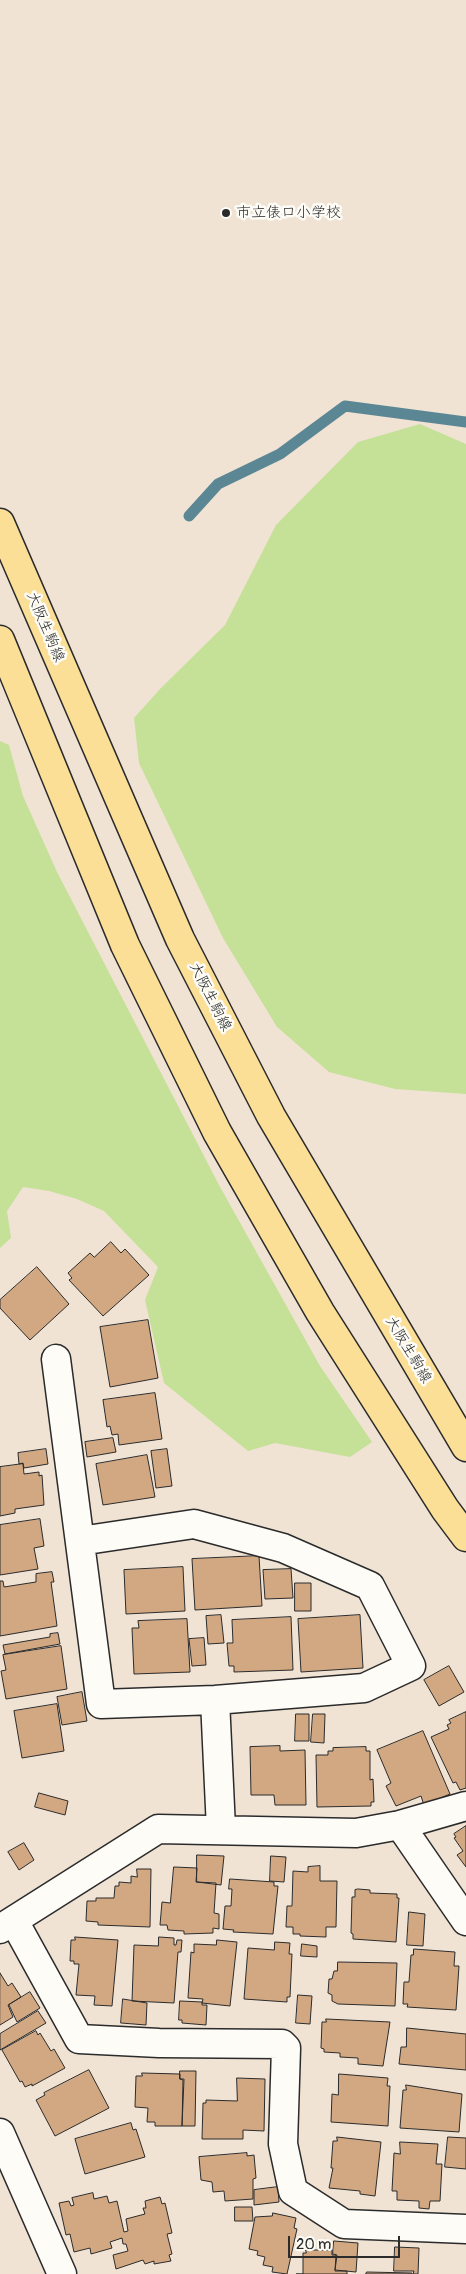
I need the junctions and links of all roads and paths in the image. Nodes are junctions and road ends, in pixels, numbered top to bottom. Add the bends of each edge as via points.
1 (0, 523) edge
2 (0, 640) edge
3 (56, 1358) dead end
4 (466, 1447) edge
5 (466, 1537) edge
6 (80, 1541) junction
7 (215, 1700) junction
8 (466, 1806) edge
9 (400, 1825) junction
10 (221, 1829) junction
11 (466, 1921) edge
12 (7, 1925) edge
13 (0, 2133) edge
14 (466, 2229) edge
15 (62, 2274) edge

1 - 4 main road, 大阪生駒線 via 180,939 271,1116
2 - 5 main road via 125,945 217,1132 320,1312
3 - 6 street
6 - 7 street via 101,1704
6 - 7 street via 194,1524 283,1548 370,1586 411,1666 364,1688
7 - 10 street
8 - 9 street
9 - 10 street via 356,1833
9 - 11 street
10 - 12 street via 158,1829
12 - 14 street via 79,2039 282,2044 286,2048 283,2144 293,2191 344,2224
13 - 15 street

